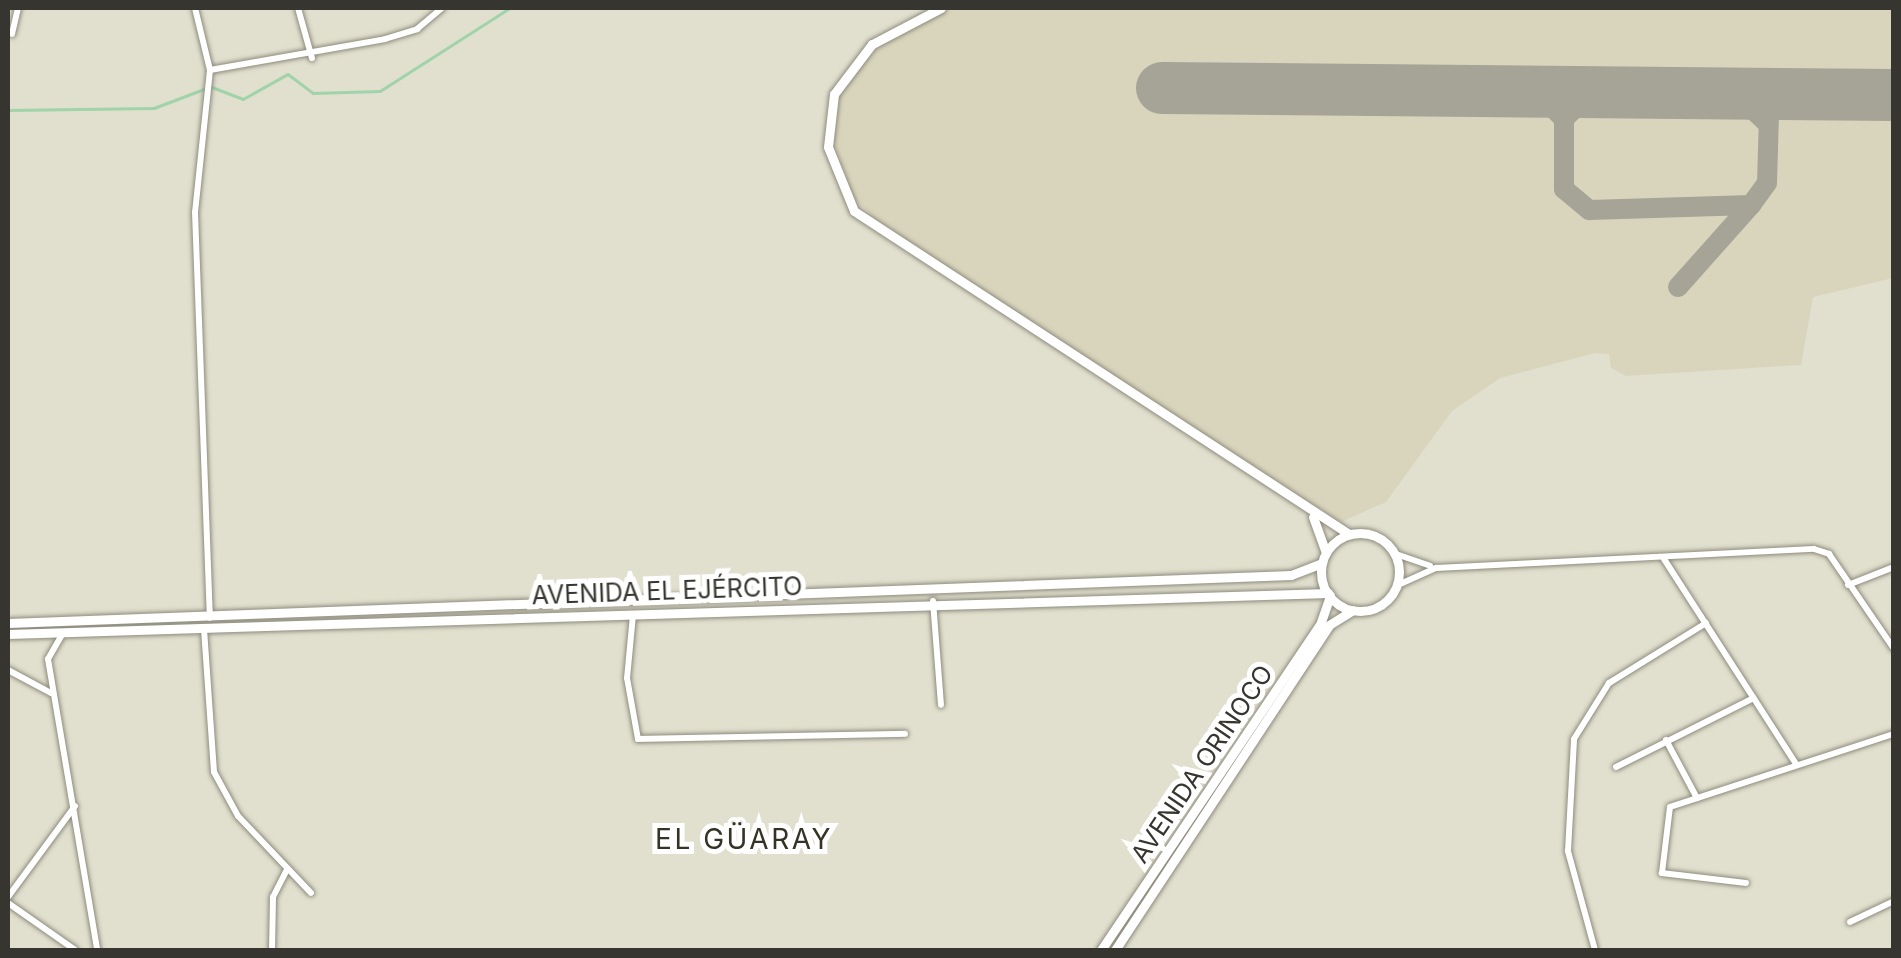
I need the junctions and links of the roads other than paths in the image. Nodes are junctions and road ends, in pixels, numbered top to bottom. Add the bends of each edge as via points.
1 (18, 8) edge
2 (195, 8) edge
3 (298, 8) edge
4 (442, 8) edge
5 (941, 8) edge
6 (12, 34) dead end
7 (312, 58) junction
8 (210, 70) junction
9 (1308, 512) junction
10 (1349, 534) junction
11 (1396, 554) junction
12 (1324, 558) junction
13 (1664, 559) junction
14 (1894, 566) edge
15 (1436, 568) junction
16 (1398, 585) junction
17 (1848, 585) junction
18 (1329, 594) junction
19 (932, 601) junction
20 (1353, 610) junction
21 (634, 612) junction
22 (8, 623) edge
23 (1706, 623) junction
24 (207, 624) junction
25 (63, 633) junction
26 (8, 634) edge
27 (1894, 649) edge
28 (8, 670) edge
29 (52, 693) junction
30 (1754, 698) junction
31 (940, 706) dead end
32 (904, 734) dead end
33 (1894, 734) edge
34 (1666, 740) junction
35 (1796, 764) junction
36 (1616, 767) dead end
37 (1697, 798) junction
38 (75, 805) junction
39 (288, 868) junction
40 (1746, 884) dead end
41 (311, 892) dead end
42 (8, 900) edge
43 (1894, 901) edge
44 (1850, 922) dead end
45 (1117, 947) edge
46 (75, 950) edge
47 (97, 950) edge
48 (272, 950) edge
49 (1102, 950) edge
50 (1132, 950) edge
51 (1596, 950) edge

1 - 6 street
2 - 8 street
3 - 7 street
4 - 7 street via 417,29
5 - 9 street via 872,44 834,94 828,147 842,194 870,228
7 - 8 street
8 - 24 street via 196,212
9 - 10 street
9 - 12 street
10 - 11 street via 1376,536
10 - 12 street
11 - 15 street
11 - 16 street
12 - 18 street
12 - 24 street, AVENIDA EL EJÉRCITO via 1272,576
13 - 15 street
13 - 17 street via 1814,549 1829,554
13 - 23 street
14 - 17 street
15 - 16 street
16 - 20 street via 1385,603
17 - 27 street
18 - 19 street, AVENIDA EL EJÉRCITO
18 - 20 street
18 - 49 street, AVENIDA ORINOCO via 1322,622
19 - 21 street, AVENIDA EL EJÉRCITO
19 - 31 street
20 - 45 street, AVENIDA ORINOCO via 1328,625
21 - 24 street, AVENIDA EL EJÉRCITO
21 - 32 street via 627,678 638,739
22 - 24 street, AVENIDA EL EJÉRCITO
23 - 30 street
23 - 51 street via 1608,683 1574,739 1568,851
24 - 25 street, AVENIDA EL EJÉRCITO
24 - 39 street via 214,772 238,816
25 - 26 street, AVENIDA EL EJÉRCITO
25 - 29 street via 48,659
28 - 29 street
29 - 38 street
30 - 34 street
30 - 35 street
33 - 35 street
34 - 36 street
34 - 37 street
35 - 37 street
37 - 40 street via 1670,807 1662,873
38 - 42 street
38 - 47 street
39 - 41 street
39 - 48 street via 272,896
42 - 46 street
43 - 44 street
45 - 50 street

